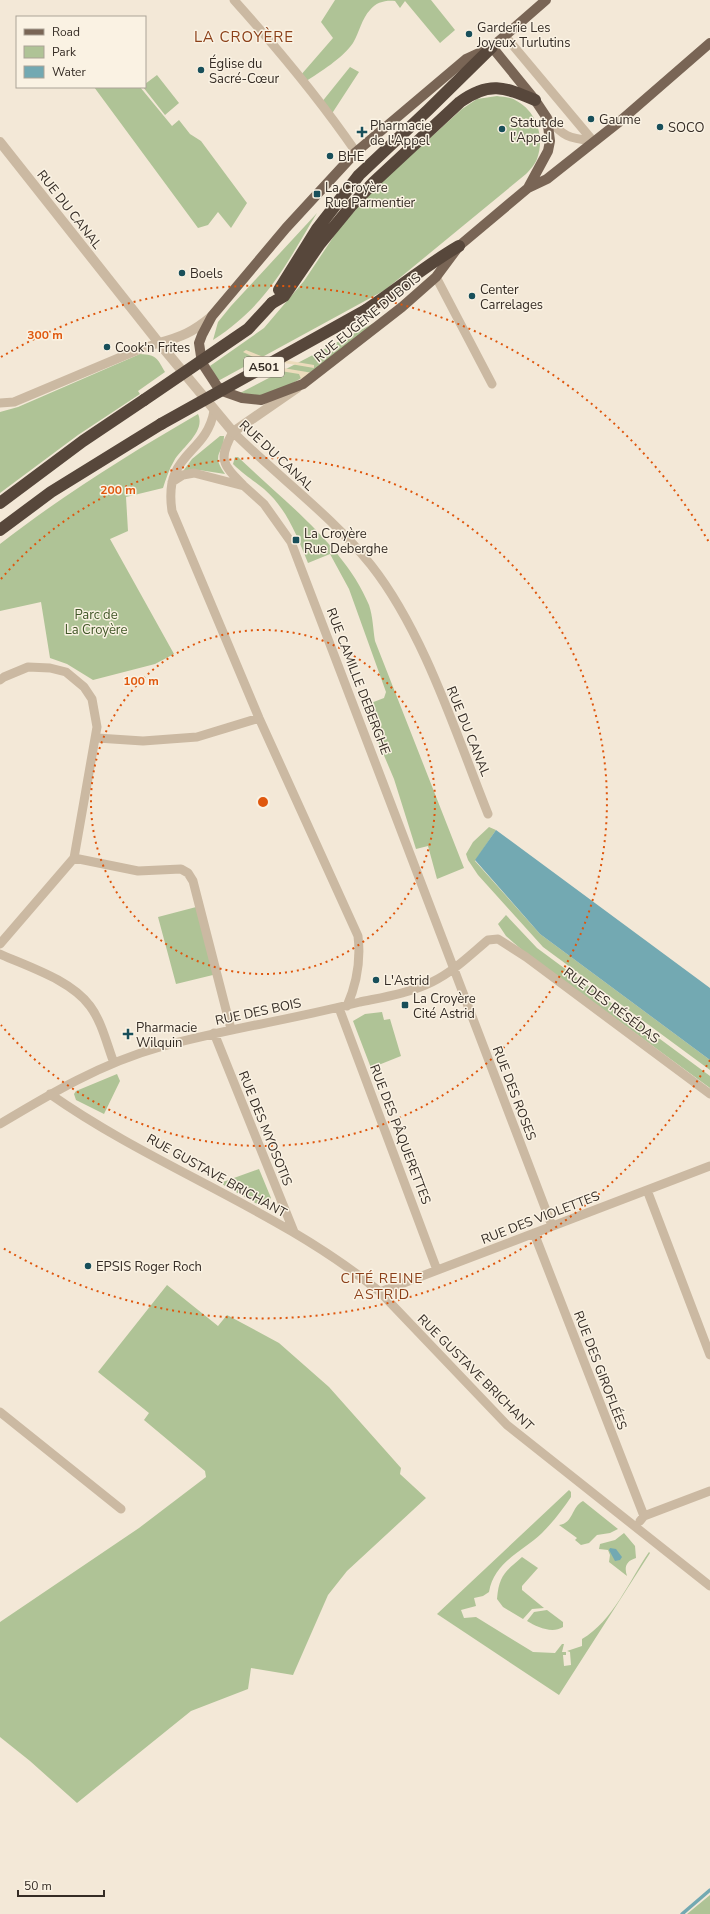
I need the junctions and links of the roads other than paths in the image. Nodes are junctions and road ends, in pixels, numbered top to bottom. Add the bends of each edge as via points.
1 (234, 0) edge
2 (546, 0) edge
3 (505, 36) junction
4 (710, 43) edge
5 (492, 47) junction
6 (535, 100) junction
7 (547, 118) junction
8 (593, 141) junction
9 (0, 142) edge
10 (356, 152) junction
11 (528, 188) junction
12 (315, 242) junction
13 (459, 246) junction
14 (436, 277) junction
15 (212, 316) junction
16 (159, 343) junction
17 (303, 384) junction
18 (492, 384) dead end
19 (0, 403) edge
20 (214, 411) junction
21 (233, 432) junction
22 (172, 482) junction
23 (244, 486) junction
24 (0, 503) edge
25 (0, 530) edge
26 (0, 680) edge
27 (259, 718) junction
28 (97, 738) junction
29 (488, 814) dead end
30 (74, 858) junction
31 (498, 939) joint
32 (0, 944) edge
33 (0, 954) edge
34 (453, 970) junction
35 (343, 1007) junction
36 (231, 1029) junction
37 (214, 1033) junction
38 (114, 1063) junction
39 (50, 1094) junction
40 (710, 1094) edge
41 (0, 1124) edge
42 (710, 1166) edge
43 (647, 1190) junction
44 (552, 1226) junction
45 (294, 1232) junction
46 (534, 1233) junction
47 (438, 1270) junction
48 (380, 1292) junction
49 (710, 1356) edge
50 (0, 1412) edge
51 (710, 1491) edge
52 (121, 1509) dead end
53 (644, 1516) junction
54 (636, 1527) junction
55 (710, 1586) edge

1 - 10 street via 288,60
2 - 3 main road
3 - 5 main road
3 - 8 street
4 - 8 main road, RUE EUGÈNE DUBOIS via 619,122
5 - 6 main road
5 - 10 main road via 466,59
5 - 12 highway via 359,175
6 - 7 main road
6 - 12 highway via 507,89 474,92 374,182
7 - 8 street via 560,133 572,138
7 - 11 main road via 550,141 548,150
8 - 11 main road, RUE EUGÈNE DUBOIS via 547,179
9 - 16 street, RUE DU CANAL
10 - 15 main road via 286,228
11 - 13 main road, RUE EUGÈNE DUBOIS
12 - 24 highway, bridge via 284,296 272,303 248,329 83,441
13 - 14 main road, RUE EUGÈNE DUBOIS
13 - 25 highway, A501, bridge via 432,261 366,310 161,424 52,492
14 - 17 main road, RUE EUGÈNE DUBOIS via 382,325
14 - 18 street
15 - 16 street via 185,336
15 - 17 main road via 199,344 199,351 202,363 217,386 225,392 242,398 261,400
16 - 19 street via 14,402
16 - 20 street, RUE DU CANAL
17 - 21 street, RUE EUGÈNE DUBOIS
20 - 21 street, RUE DU CANAL
20 - 22 street via 207,432 181,461
21 - 23 street via 223,453 223,459 226,468
21 - 29 street, RUE DU CANAL via 339,530 371,565 396,601 428,663
22 - 23 street, RUE CAMILLE DEBERGHE via 194,473
22 - 27 street via 170,498 176,522
23 - 34 street, RUE CAMILLE DEBERGHE via 264,504 292,542
26 - 28 street via 28,667 66,672 92,699 97,718
27 - 28 street via 198,737 143,741
27 - 35 street via 358,936 354,990
28 - 30 street
30 - 32 street
30 - 36 street via 138,871 181,869 188,873 193,881
31 - 34 street, RUE DES BOIS via 488,940
31 - 40 street, RUE DES RÉSÉDAS
33 - 38 street via 78,992 95,1014
34 - 35 street, RUE DES BOIS via 420,987
34 - 44 street, RUE DES ROSES
35 - 36 street, RUE DES BOIS
35 - 47 street, RUE DES PÂQUERETTES
36 - 37 street, RUE DES BOIS
37 - 38 street, RUE DES BOIS via 158,1047
37 - 45 street, RUE DES MYOSOTIS
38 - 39 street, RUE DES BOIS
39 - 41 street, RUE DES BOIS
39 - 45 street, RUE GUSTAVE BRICHANT via 92,1122
42 - 43 street, RUE DES VIOLETTES
43 - 44 street, RUE DES VIOLETTES
43 - 49 street
44 - 46 street, RUE DES VIOLETTES
45 - 48 street, RUE GUSTAVE BRICHANT
46 - 47 street, RUE DES VIOLETTES
46 - 53 street, RUE DES GIROFLÉES
47 - 48 street, RUE DES VIOLETTES
48 - 54 street, RUE GUSTAVE BRICHANT via 507,1425
50 - 52 street
51 - 53 street
53 - 54 street
54 - 55 street, RUE GUSTAVE BRICHANT

